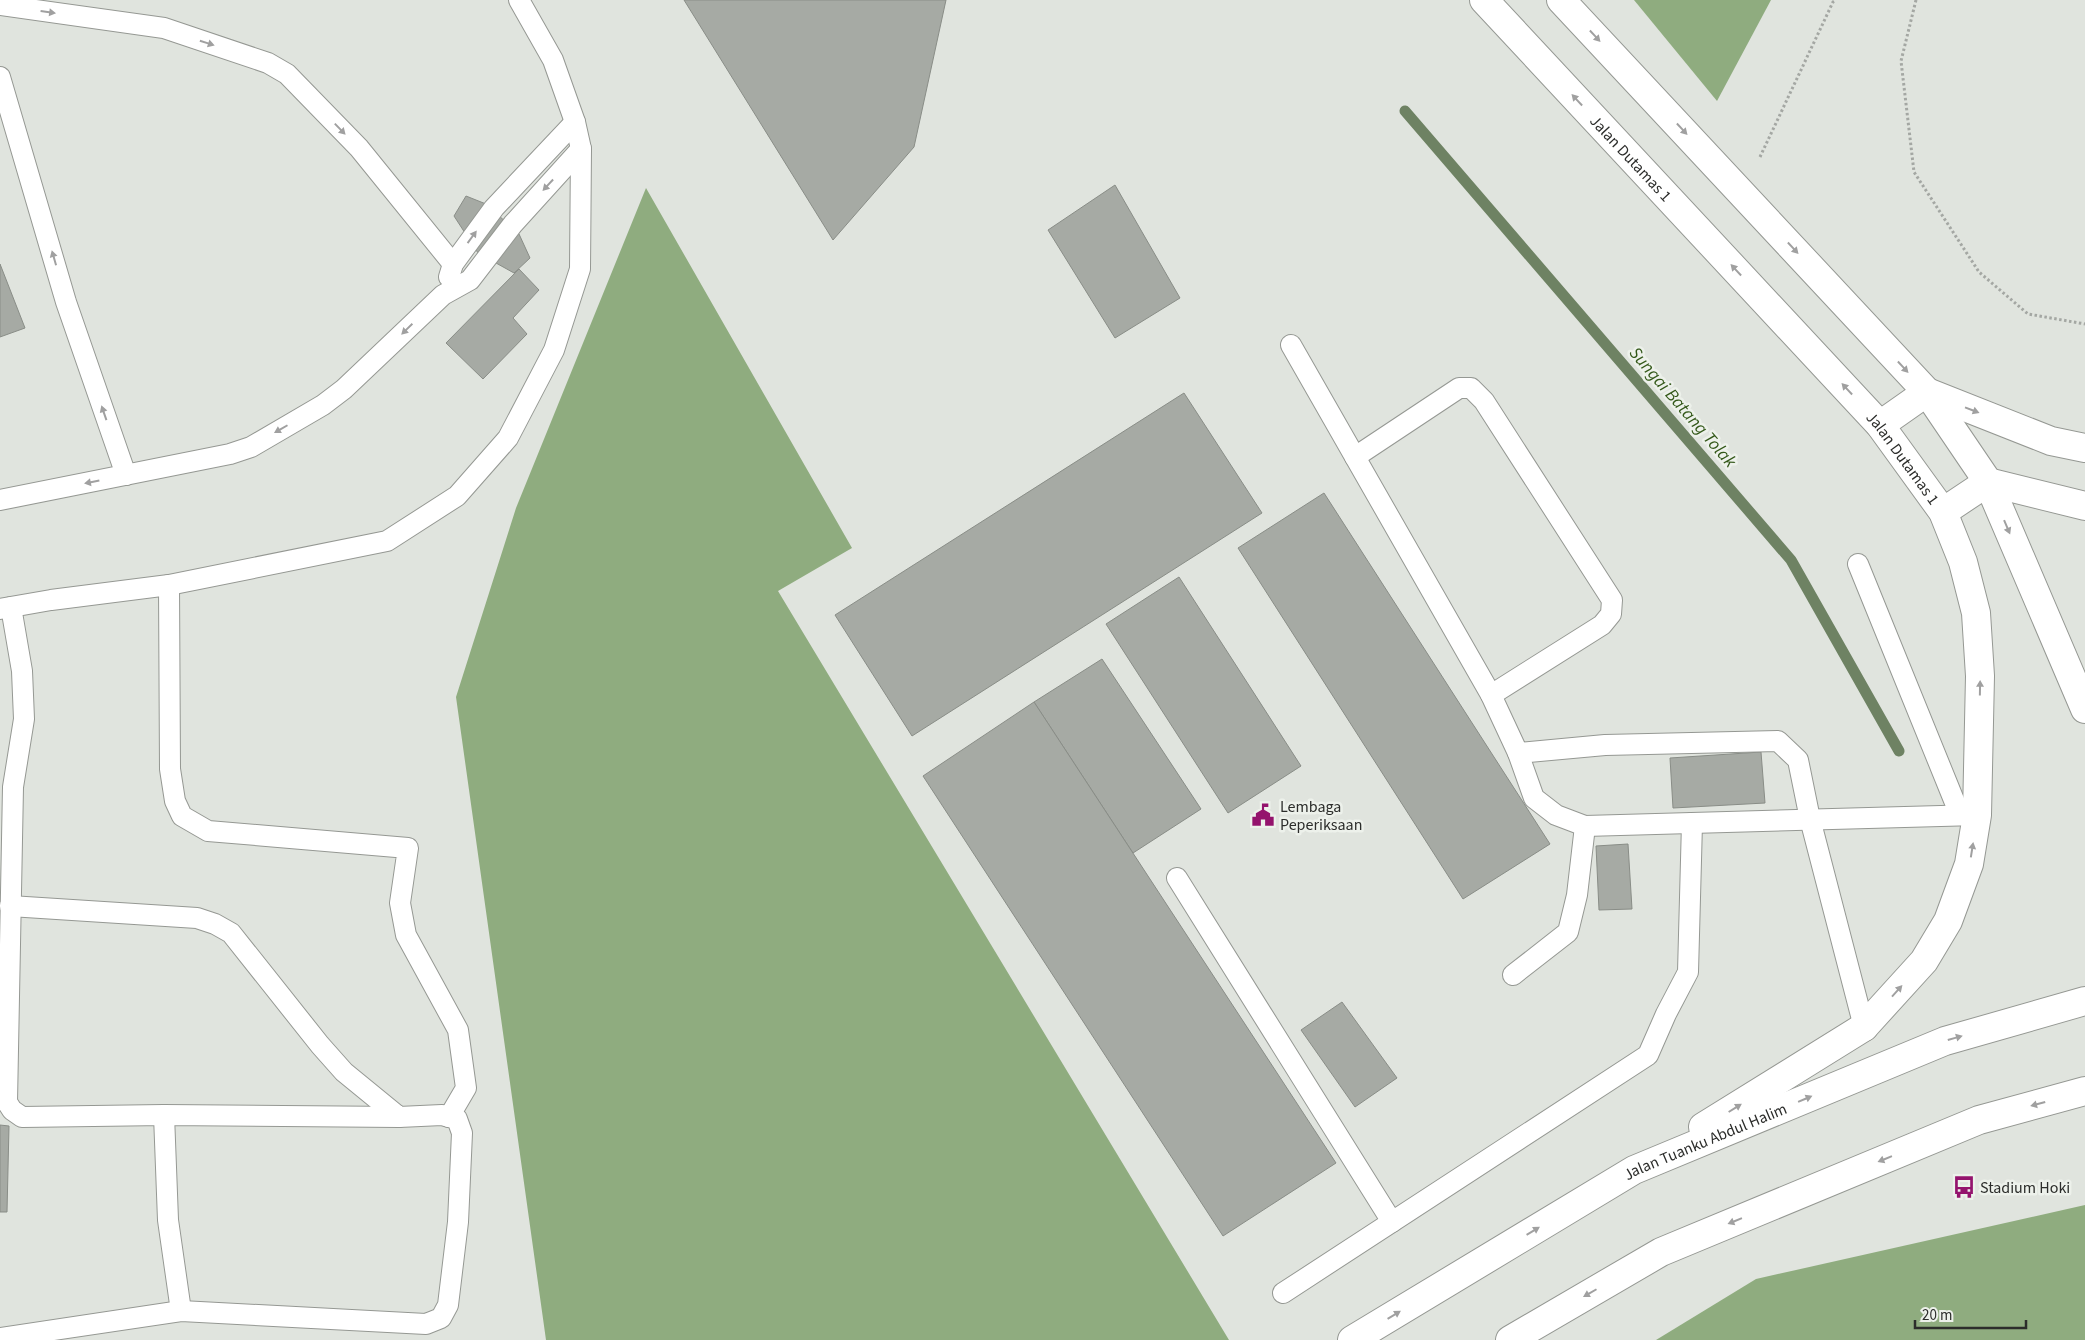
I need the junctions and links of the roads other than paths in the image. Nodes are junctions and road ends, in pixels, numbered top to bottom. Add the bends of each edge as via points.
1 (519, 0) edge
2 (1484, 0) edge
3 (1561, 0) edge
4 (0, 5) edge
5 (0, 77) edge
6 (575, 122) junction
7 (581, 149) junction
8 (453, 264) junction
9 (443, 295) junction
10 (1291, 345) dead end
11 (1927, 392) junction
12 (1880, 424) junction
13 (2085, 448) edge
14 (1355, 457) junction
15 (126, 475) junction
16 (1988, 482) junction
17 (0, 500) edge
18 (2085, 506) edge
19 (1943, 512) junction
20 (1858, 564) dead end
21 (169, 585) junction
22 (6, 608) edge
23 (2085, 661) edge
24 (1491, 694) junction
25 (2082, 703) edge
26 (1518, 753) junction
27 (6, 787) edge
28 (1969, 815) junction
29 (1810, 819) junction
30 (1692, 823) junction
31 (1585, 826) junction
32 (1176, 878) dead end
33 (10, 906) junction
34 (1513, 975) dead end
35 (2085, 1001) edge
36 (1864, 1027) junction
37 (2085, 1091) edge
38 (164, 1115) junction
39 (399, 1117) junction
40 (449, 1117) junction
41 (1634, 1170) junction
42 (1392, 1222) junction
43 (1283, 1293) dead end
44 (182, 1311) junction
45 (0, 1338) edge
46 (1352, 1340) edge
47 (1510, 1340) edge

1 - 6 lane via 553,60
12 -> 2 street, Jalan Dutamas 1
3 -> 11 street
4 -> 8 lane via 164,28 268,63 287,74 359,148
15 -> 5 lane via 66,302
6 - 7 lane
8 -> 6 lane via 494,208
7 -> 9 lane via 513,224 470,280
7 - 21 lane via 580,269 554,350 508,438 457,496 387,541
8 - 9 lane
9 -> 15 lane via 344,389 251,447
10 - 14 lane
11 - 12 street
11 -> 13 street via 2051,441
11 - 16 street
12 - 19 street, Jalan Dutamas 1
14 - 24 lane
14 - 24 lane via 1459,388 1471,388 1484,401 1612,600 1611,614 1602,625
15 -> 17 lane
16 - 18 street
16 - 19 street
16 -> 25 street
28 -> 19 street, Jalan Dutamas 1 via 1980,676 1976,612
20 - 28 lane
21 - 22 lane
21 - 40 lane via 170,769 175,801 182,816 208,831 408,848 400,903 406,935 458,1030 466,1088
22 - 27 lane via 22,671 24,719
23 - 25 street
24 - 26 lane
26 - 29 lane via 1605,745 1778,741 1798,760
26 - 31 lane via 1534,798 1556,815
27 - 33 lane
28 - 29 lane
36 -> 28 street, Jalan Dutamas 1 via 1924,961 1948,921 1969,864
29 - 30 lane
29 - 36 lane
30 - 31 lane
30 - 42 lane via 1688,972 1648,1055
31 - 34 lane via 1577,895 1568,932
32 - 42 lane
33 - 38 lane via 7,1102 12,1110 22,1117
33 - 39 lane via 197,918 215,924 231,933 344,1072
41 -> 35 street, Jalan Tuanku Abdul Halim via 1944,1041
41 -> 36 street, Jalan Dutamas 1
37 -> 47 street via 1979,1120 1661,1252
38 - 39 lane
38 - 44 lane via 168,1220
39 - 40 lane
40 - 44 lane via 457,1119 462,1133 459,1212 448,1305 441,1318 426,1324
46 -> 41 street, Jalan Tuanku Abdul Halim
42 - 43 lane
44 - 45 lane

